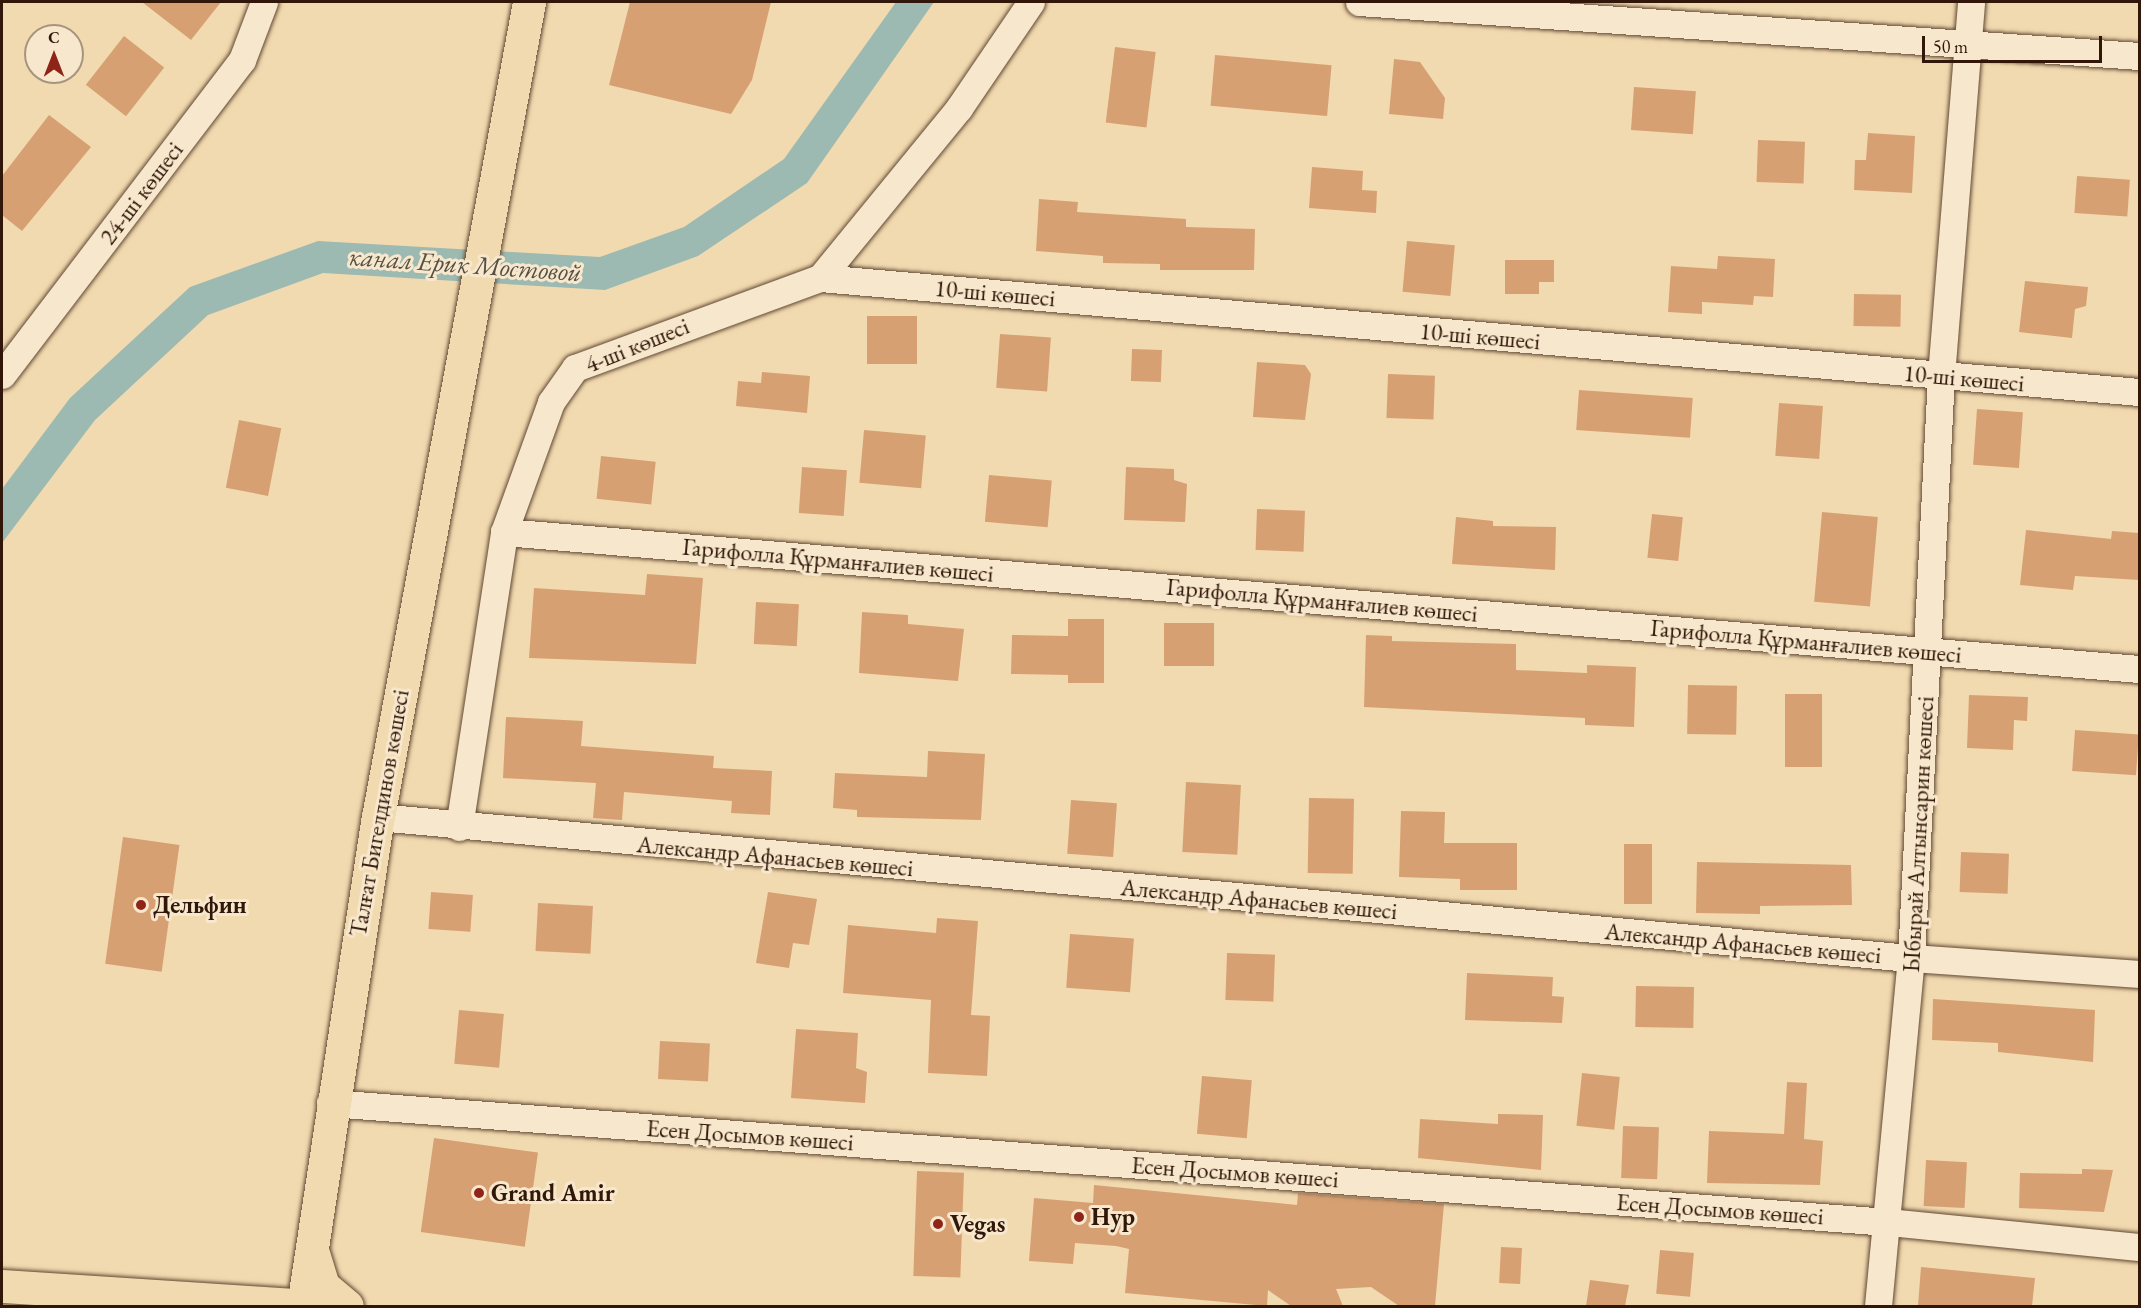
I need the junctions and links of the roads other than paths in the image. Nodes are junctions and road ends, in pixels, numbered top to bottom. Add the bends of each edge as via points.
1 (264, 2) edge
2 (529, 2) edge
3 (1031, 2) edge
4 (1359, 2) edge
5 (1971, 2) edge
6 (1965, 42) junction
7 (2139, 56) edge
8 (820, 278) junction
9 (2, 375) edge
10 (1941, 376) junction
11 (2139, 392) edge
12 (504, 532) junction
13 (1929, 651) junction
14 (2139, 669) edge
15 (378, 817) junction
16 (459, 827) junction
17 (1911, 958) junction
18 (2139, 974) edge
19 (330, 1103) junction
20 (1887, 1222) junction
21 (311, 1243) junction
22 (2139, 1247) edge
23 (2, 1286) edge
24 (227, 1301) junction
25 (303, 1306) edge
26 (308, 1306) edge
27 (347, 1306) edge
28 (1878, 1306) edge

1 - 9 street, 24-ші көшесі via 242,60
2 - 15 main road, Талғат Бигелдинов көшесі
3 - 8 street via 959,108
4 - 6 street
5 - 6 street, Ыбырай Алтынсарин көшесі
6 - 7 street
6 - 10 street, Ыбырай Алтынсарин көшесі
8 - 10 street, 10-ші көшесі
8 - 12 street, 4-ші көшесі via 575,368 552,402
10 - 11 street, 10-ші көшесі
10 - 13 street, Ыбырай Алтынсарин көшесі
12 - 13 street, Гарифолла Құрманғалиев көшесі
12 - 16 street, 4-ші көшесі
13 - 14 street, Гарифолла Құрманғалиев көшесі
13 - 17 street, Ыбырай Алтынсарин көшесі
15 - 16 street, Александр Афанасьев көшесі
15 - 19 main road, Талғат Бигелдинов көшесі
16 - 17 street, Александр Афанасьев көшесі
17 - 18 street, Александр Афанасьев көшесі
17 - 20 street, Ыбырай Алтынсарин көшесі
19 - 20 street, Есен Досымов көшесі
19 - 21 main road, Талғат Бигелдинов көшесі
20 - 22 street, Есен Досымов көшесі
20 - 28 street, Ыбырай Алтынсарин көшесі
21 - 24 main road via 294,1273 278,1285
21 - 25 main road, Талғат Бигелдинов көшесі
21 - 27 main road via 323,1286
23 - 24 main road
24 - 25 main road
25 - 26 main road

